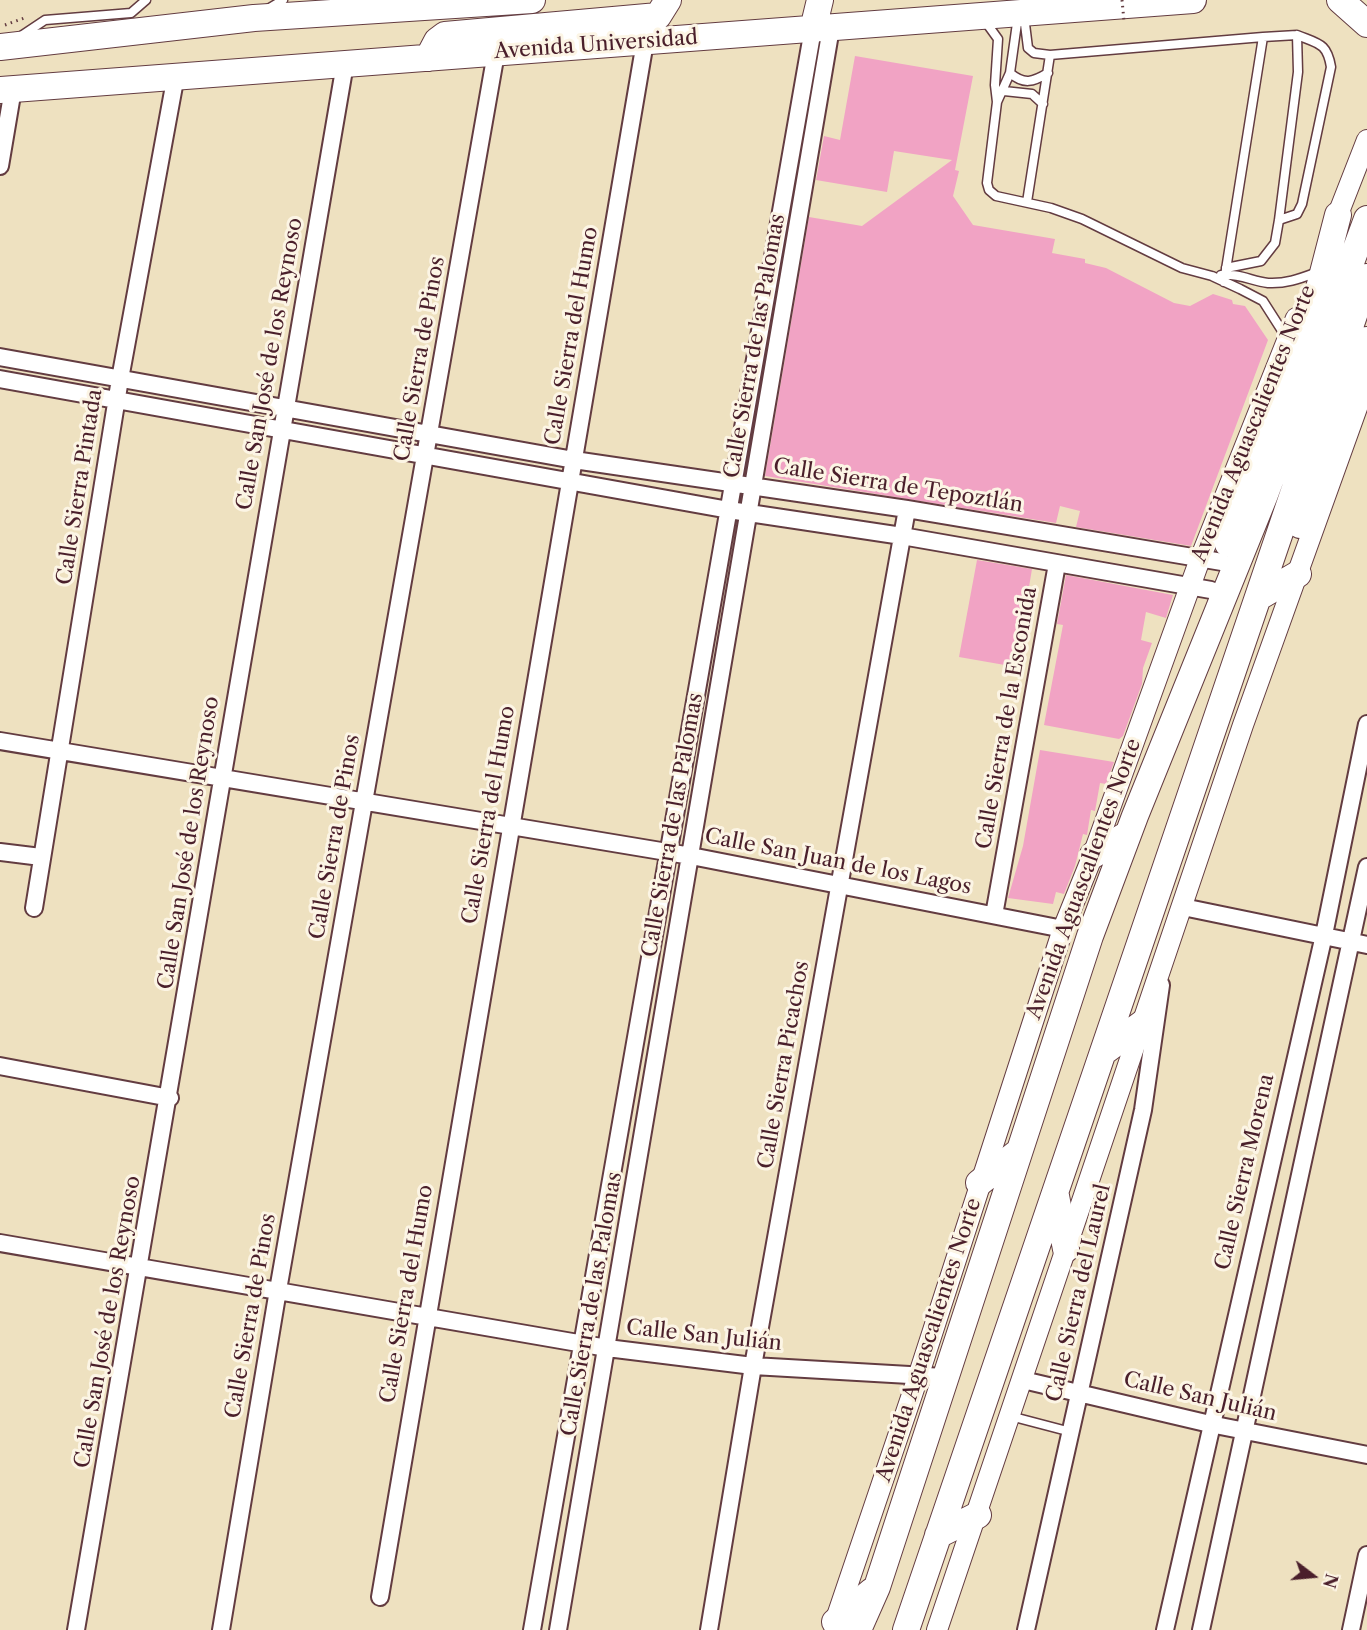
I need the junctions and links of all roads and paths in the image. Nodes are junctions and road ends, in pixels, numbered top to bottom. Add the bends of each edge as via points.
1 (146, 0) edge
2 (283, 0) edge
3 (531, 0) edge
4 (668, 0) edge
5 (820, 0) edge
6 (1122, 0) edge
7 (1193, 0) edge
8 (1341, 0) edge
9 (1021, 13) junction
10 (981, 16) junction
11 (254, 18) junction
12 (1124, 21) dead end
13 (1367, 24) edge
14 (822, 28) junction
15 (1297, 36) junction
16 (1263, 37) junction
17 (645, 42) junction
18 (3, 46) edge
19 (496, 53) junction
20 (1050, 56) junction
21 (429, 58) junction
22 (345, 64) junction
23 (1010, 73) junction
24 (1048, 73) junction
25 (176, 75) junction
26 (7, 89) edge
27 (1004, 92) junction
28 (997, 102) junction
29 (1043, 104) junction
30 (1367, 140) edge
31 (0, 166) edge
32 (1027, 202) junction
33 (1338, 215) junction
34 (1367, 219) edge
35 (1279, 220) junction
36 (1314, 273) junction
37 (1225, 274) junction
38 (1367, 277) edge
39 (1287, 340) junction
40 (1367, 340) edge
41 (0, 357) edge
42 (120, 379) junction
43 (0, 380) edge
44 (1367, 380) edge
45 (117, 400) junction
46 (285, 406) junction
47 (281, 428) junction
48 (429, 434) junction
49 (425, 456) junction
50 (574, 460) junction
51 (570, 482) junction
52 (735, 485) junction
53 (754, 486) junction
54 (907, 509) junction
55 (729, 510) junction
56 (749, 513) junction
57 (902, 536) junction
58 (1211, 560) junction
59 (1058, 564) junction
60 (1298, 574) junction
61 (1200, 588) junction
62 (1262, 588) junction
63 (1367, 724) edge
64 (0, 741) edge
65 (59, 750) junction
66 (223, 778) junction
67 (364, 801) junction
68 (1131, 825) junction
69 (510, 826) junction
70 (0, 852) edge
71 (667, 853) junction
72 (1093, 855) junction
73 (691, 856) junction
74 (41, 857) junction
75 (1367, 867) edge
76 (839, 885) junction
77 (1183, 907) junction
78 (34, 908) dead end
79 (994, 915) junction
80 (1063, 929) junction
81 (1324, 935) junction
82 (1360, 944) edge
83 (1163, 964) junction
84 (1143, 1023) junction
85 (1105, 1051) junction
86 (0, 1066) edge
87 (170, 1098) junction
88 (1017, 1153) junction
89 (980, 1183) junction
90 (1056, 1194) junction
91 (0, 1243) edge
92 (1066, 1249) junction
93 (141, 1267) junction
94 (278, 1290) junction
95 (426, 1317) junction
96 (581, 1344) junction
97 (607, 1348) junction
98 (753, 1366) junction
99 (918, 1377) junction
100 (944, 1377) junction
101 (1023, 1380) junction
102 (1080, 1392) junction
103 (1010, 1416) junction
104 (1210, 1424) junction
105 (1244, 1431) junction
106 (1071, 1432) junction
107 (1367, 1455) edge
108 (978, 1515) junction
109 (938, 1535) junction
110 (1367, 1555) edge
111 (380, 1597) dead end
112 (842, 1627) edge
113 (76, 1630) edge
114 (221, 1630) edge
115 (532, 1630) edge
116 (558, 1630) edge
117 (709, 1630) edge
118 (906, 1630) edge
119 (937, 1630) edge
120 (1026, 1630) edge
121 (1165, 1630) edge
122 (1201, 1630) edge
123 (1351, 1630) edge

1 - 18 lane via 131,13 45,20
2 - 11 lane
3 - 11 main road
4 - 21 main road via 658,16 445,35 437,41
5 - 14 main road
6 - 12 path, bridge
7 - 9 main road, Avenida Universidad
8 - 13 main road
9 - 10 main road, Avenida Universidad
9 - 20 lane via 1028,48
9 - 23 lane
10 - 14 main road, Avenida Universidad
10 - 28 lane via 998,39
11 - 18 main road
14 - 17 main road, Avenida Universidad
14 - 52 street, Calle Sierra de las Palomas
14 - 53 street, Calle Sierra de las Palomas
15 - 16 lane
15 - 35 lane via 1298,72
15 - 35 lane via 1322,45 1329,52 1331,67 1302,204 1297,214
16 - 20 lane
16 - 37 lane
17 - 19 main road, Avenida Universidad
17 - 50 street, Calle Sierra del Humo
19 - 21 main road, Avenida Universidad
19 - 48 street, Calle Sierra de Pinos
20 - 24 lane
21 - 22 main road, Avenida Universidad
22 - 25 main road, Avenida Universidad
22 - 46 street, Calle San José de los Reynoso
23 - 24 lane via 1025,82
23 - 27 lane
24 - 29 lane
25 - 26 main road, Avenida Universidad
25 - 42 street, Calle Sierra Pintada
26 - 31 street
27 - 28 lane
27 - 29 lane via 1032,94
28 - 32 lane via 989,190 996,196
29 - 32 lane
30 - 33 street, Avenida Aguascalientes Norte
32 - 37 lane via 1082,219 1182,268 1212,276
33 - 36 street, Avenida Aguascalientes Norte
33 - 58 main road via 1307,326
34 - 68 main road, Avenida Aguascalientes Norte via 1264,497
35 - 37 lane via 1275,243 1261,261
36 - 37 lane via 1290,282 1268,283
36 - 39 street, Avenida Aguascalientes Norte
37 - 39 lane via 1263,301
38 - 62 main road
39 - 58 street, Avenida Aguascalientes Norte
40 - 62 main road via 1294,540 1286,558
41 - 42 street, Calle Sierra de Tepoztlán
42 - 45 street, Calle Sierra Pintada
42 - 46 street, Calle Sierra de Tepoztlán
43 - 45 street
44 - 60 street
45 - 47 street
45 - 65 street, Calle Sierra Pintada
46 - 47 street, Calle San José de los Reynoso
46 - 48 street, Calle Sierra de Tepoztlán
47 - 49 street
47 - 66 street, Calle San José de los Reynoso
48 - 49 street, Calle Sierra de Pinos
48 - 50 street, Calle Sierra de Tepoztlán
49 - 51 street
49 - 67 street, Calle Sierra de Pinos
50 - 51 street, Calle Sierra del Humo
50 - 52 street, Calle Sierra de Tepoztlán
51 - 55 street
51 - 69 street, Calle Sierra del Humo
52 - 53 street, Calle Sierra de Tepoztlán
52 - 55 street, Calle Sierra de las Palomas
53 - 54 street, Calle Sierra de Tepoztlán
53 - 56 street, Calle Sierra de las Palomas
54 - 57 street, Calle Sierra Picachos
54 - 58 street, Calle Sierra de Tepoztlán
55 - 56 street
55 - 71 street, Calle Sierra de las Palomas
56 - 57 street
56 - 73 street, Calle Sierra de las Palomas
57 - 59 street
57 - 76 street, Calle Sierra Picachos
58 - 61 main road
59 - 61 street
59 - 79 street, Calle Sierra de la Esconida
60 - 62 main road
60 - 77 street
61 - 68 main road
61 - 72 street, Avenida Aguascalientes Norte
62 - 85 main road
63 - 81 street, Calle Sierra Morena
64 - 65 street, Calle San Juan de los Lagos
65 - 66 street, Calle San Juan de los Lagos
65 - 74 street, Calle Sierra Pintada
66 - 67 street, Calle San Juan de los Lagos
66 - 87 street, Calle San José de los Reynoso
67 - 69 street, Calle San Juan de los Lagos
67 - 94 street, Calle Sierra de Pinos
68 - 72 main road
68 - 88 main road, Avenida Aguascalientes Norte
69 - 71 street, Calle San Juan de los Lagos
69 - 95 street, Calle Sierra del Humo
70 - 74 street
71 - 73 street, Calle San Juan de los Lagos
71 - 96 street, Calle Sierra de las Palomas
72 - 80 street, Avenida Aguascalientes Norte
73 - 76 street, Calle San Juan de los Lagos
73 - 97 street, Calle Sierra de las Palomas
74 - 78 street, Calle Sierra Pintada
75 - 82 street
76 - 79 street, Calle San Juan de los Lagos
76 - 98 street, Calle Sierra Picachos
77 - 81 street
77 - 83 street
79 - 80 street, Calle San Juan de los Lagos
80 - 89 street, Avenida Aguascalientes Norte
81 - 82 street
81 - 104 street, Calle Sierra Morena
82 - 105 street
83 - 84 street
83 - 102 street, Calle Sierra del Laurel via 1143,1110
84 - 85 main road
84 - 92 street
85 - 90 main road
86 - 87 street
87 - 93 street, Calle San José de los Reynoso
88 - 89 main road
88 - 100 main road, Avenida Aguascalientes Norte
89 - 99 street, Avenida Aguascalientes Norte
90 - 92 main road
90 - 109 main road
91 - 93 street, Calle San Julián
92 - 101 street
93 - 94 street, Calle San Julián
93 - 113 street, Calle San José de los Reynoso
94 - 95 street, Calle San Julián
94 - 114 street, Calle Sierra de Pinos
95 - 96 street, Calle San Julián
95 - 111 street, Calle Sierra del Humo
96 - 97 street, Calle San Julián
96 - 115 street, Calle Sierra de las Palomas
97 - 98 street, Calle San Julián
97 - 116 street, Calle Sierra de las Palomas
98 - 99 street, Calle San Julián
98 - 117 street, Calle Sierra Picachos
99 - 100 street, Calle San Julián
99 - 112 street, Avenida Aguascalientes Norte
100 - 112 main road, Avenida Aguascalientes Norte via 877,1587
101 - 102 street, Calle San Julián
101 - 103 street
102 - 104 street, Calle San Julián
102 - 106 street, Calle Sierra del Laurel
103 - 106 lane
103 - 108 street
104 - 105 street, Calle San Julián
104 - 121 street, Calle Sierra Morena
105 - 107 street, Calle San Julián
105 - 122 street
106 - 120 street, Calle Sierra del Laurel
108 - 109 main road
108 - 119 street
109 - 118 main road
110 - 123 street

